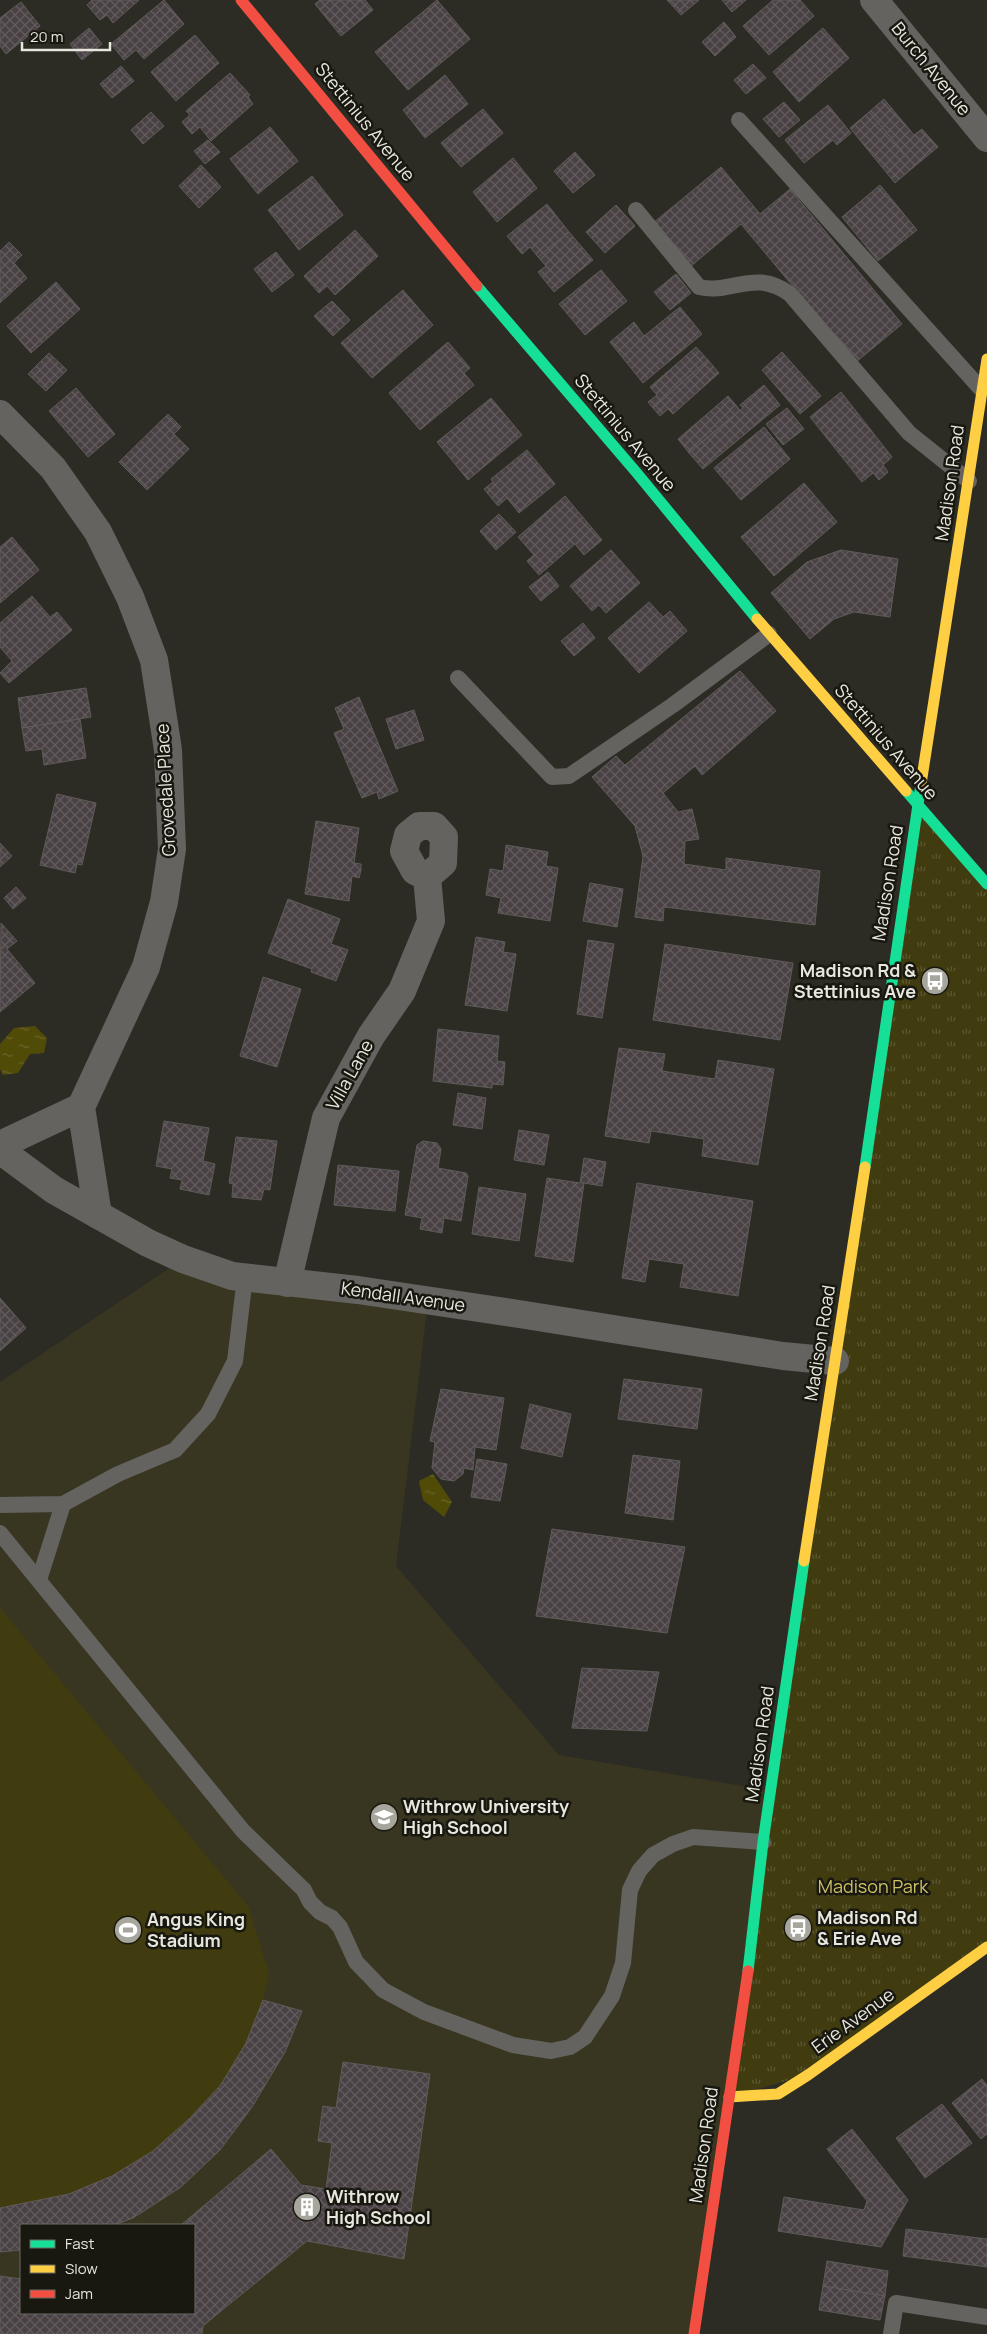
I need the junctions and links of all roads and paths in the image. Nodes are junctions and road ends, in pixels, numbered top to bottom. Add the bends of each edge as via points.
1 (241, 0) edge
2 (874, 0) edge
3 (739, 120) dead end
4 (987, 138) edge
5 (636, 210) dead end
6 (987, 359) edge
7 (981, 389) junction
8 (0, 414) edge
9 (969, 481) junction
10 (769, 634) junction
11 (458, 678) dead end
12 (918, 806) junction
13 (427, 877) dead end
14 (987, 884) edge
15 (81, 1107) junction
16 (0, 1145) edge
17 (0, 1150) edge
18 (98, 1215) junction
19 (245, 1277) junction
20 (287, 1283) junction
21 (835, 1361) junction
22 (63, 1504) junction
23 (0, 1506) edge
24 (0, 1533) edge
25 (39, 1580) junction
26 (763, 1842) junction
27 (987, 1947) edge
28 (729, 2097) junction
29 (987, 2317) edge
30 (694, 2334) edge
31 (891, 2334) edge

1 - 10 main road, Stettinius Avenue
2 - 4 street, Burch Avenue
3 - 7 lane
5 - 9 lane via 699,287 710,290 758,282 778,285 790,294 909,433
6 - 7 main road, Madison Road
7 - 9 main road, Madison Road
8 - 15 street, Grovedale Place via 54,468 98,532 130,597 154,660 168,750 172,849 164,902 146,967
9 - 12 main road, Madison Road
10 - 11 lane via 674,706 569,776 552,777
10 - 12 main road, Stettinius Avenue
12 - 14 main road, Stettinius Avenue
12 - 21 main road, Madison Road
13 - 20 street, Villa Lane via 431,921 402,991 372,1036 326,1118
15 - 16 street
15 - 18 street
17 - 18 street, Kendall Avenue via 54,1190
18 - 19 street, Kendall Avenue via 183,1260
19 - 20 street, Kendall Avenue
19 - 22 lane via 235,1362 208,1414 175,1450 118,1474
20 - 21 street, Kendall Avenue via 358,1290 783,1356
21 - 26 main road, Madison Road
22 - 23 lane
22 - 25 lane
24 - 25 lane
25 - 26 lane via 243,1831 304,1890 320,1912 332,1918 349,1942 356,1962 384,1990 424,2012 496,2039 551,2051 570,2047 585,2037 612,1996 623,1963 630,1890 639,1871 653,1855 693,1837
26 - 28 main road, Madison Road
27 - 28 main road, Erie Avenue via 778,2094
28 - 30 main road, Madison Road
29 - 31 lane via 896,2302

